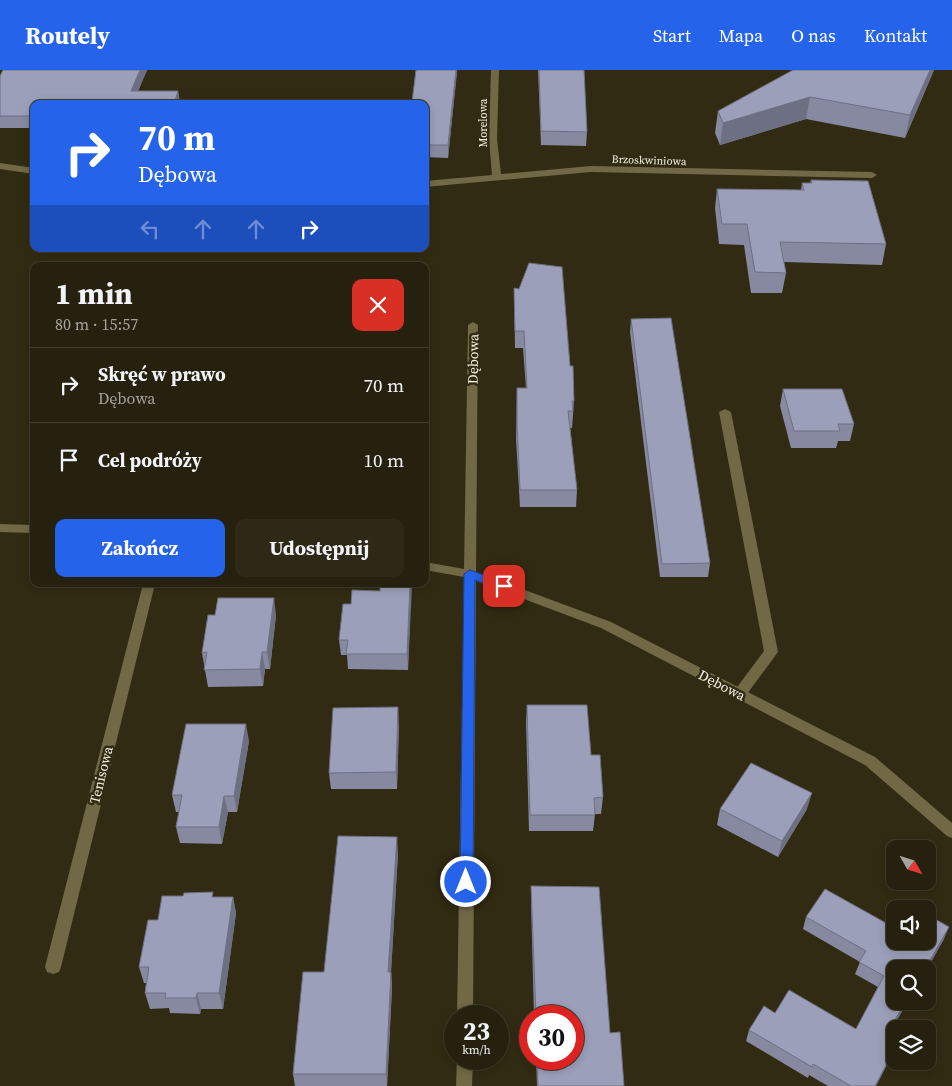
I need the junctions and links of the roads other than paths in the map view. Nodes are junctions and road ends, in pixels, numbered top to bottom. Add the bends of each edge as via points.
1 (495, 70) edge
2 (0, 166) edge
3 (30, 170) edge
4 (872, 175) dead end
5 (497, 176) junction
6 (429, 184) edge
7 (473, 325) dead end
8 (726, 412) dead end
9 (0, 528) edge
10 (30, 529) edge
11 (429, 567) edge
12 (470, 574) junction
13 (148, 587) edge
14 (739, 694) junction
15 (952, 832) edge
16 (53, 967) dead end
17 (465, 1005) edge
18 (464, 1070) edge
19 (464, 1086) edge

1 - 5 street, Morelowa via 493,139
2 - 3 street
4 - 5 street, Brzoskwiniowa via 591,169
5 - 6 street, Brzoskwiniowa
7 - 12 street, Dębowa
8 - 14 street via 772,652
9 - 10 street
11 - 12 street, Dębowa
12 - 14 street, Dębowa via 606,625
12 - 17 street, Dębowa
13 - 16 street, Tenisowa
14 - 15 street, Dębowa via 870,761
18 - 19 street

